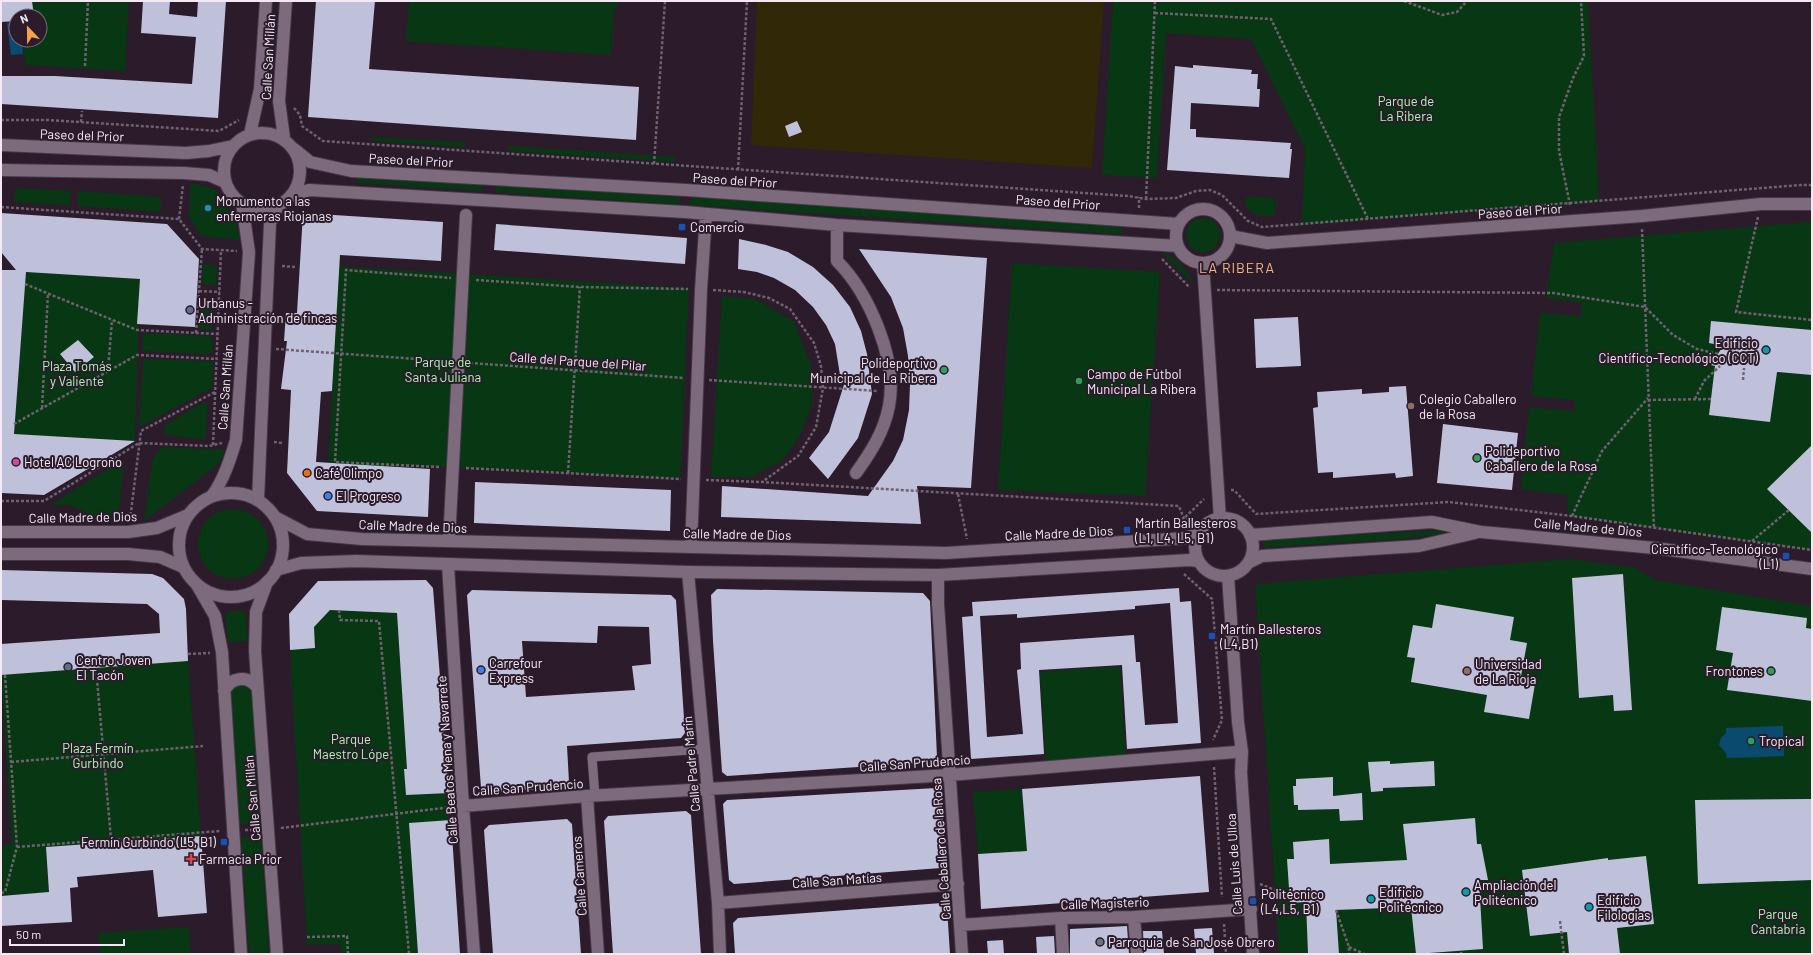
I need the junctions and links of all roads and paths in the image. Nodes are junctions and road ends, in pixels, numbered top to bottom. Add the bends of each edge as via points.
1 (88, 1) edge
2 (266, 1) edge
3 (286, 1) edge
4 (665, 1) edge
5 (747, 1) edge
6 (1155, 1) edge
7 (1404, 1) edge
8 (1467, 1) edge
9 (1581, 1) edge
10 (1155, 13) junction
11 (85, 66) dead end
12 (278, 101) junction
13 (82, 111) dead end
14 (242, 113) dead end
15 (1, 120) edge
16 (82, 122) junction
17 (250, 134) junction
18 (284, 138) junction
19 (1, 146) edge
20 (233, 146) junction
21 (294, 149) junction
22 (654, 164) junction
23 (1, 170) edge
24 (738, 170) junction
25 (184, 173) junction
26 (225, 182) junction
27 (1812, 185) edge
28 (292, 196) junction
29 (1146, 199) junction
30 (242, 203) junction
31 (1570, 204) junction
32 (1761, 204) junction
33 (1812, 204) edge
34 (278, 205) junction
35 (1, 207) edge
36 (706, 214) junction
37 (466, 215) dead end
38 (1642, 216) junction
39 (180, 219) junction
40 (1368, 220) junction
41 (1572, 221) junction
42 (1179, 224) junction
43 (837, 225) junction
44 (1230, 236) junction
45 (1178, 246) junction
46 (202, 249) junction
47 (221, 250) junction
48 (250, 252) junction
49 (1203, 263) junction
50 (462, 279) junction
51 (25, 284) dead end
52 (580, 287) junction
53 (701, 290) junction
54 (1205, 290) junction
55 (199, 291) junction
56 (220, 292) junction
57 (48, 293) junction
58 (1645, 307) junction
59 (112, 320) junction
60 (1812, 320) edge
61 (196, 333) junction
62 (218, 334) junction
63 (264, 348) junction
64 (341, 354) junction
65 (1718, 354) dead end
66 (217, 359) junction
67 (458, 362) junction
68 (1720, 366) dead end
69 (1744, 368) dead end
70 (575, 370) junction
71 (108, 371) junction
72 (698, 379) junction
73 (1743, 380) dead end
74 (823, 388) junction
75 (216, 392) junction
76 (890, 392) junction
77 (1648, 399) junction
78 (1711, 399) dead end
79 (1695, 400) junction
80 (42, 409) junction
81 (14, 424) dead end
82 (236, 440) junction
83 (139, 443) junction
84 (213, 445) junction
85 (452, 468) junction
86 (856, 473) dead end
87 (568, 474) junction
88 (694, 480) junction
89 (762, 482) junction
90 (1217, 491) junction
91 (958, 494) junction
92 (212, 496) junction
93 (258, 500) junction
94 (1, 501) edge
95 (1789, 510) dead end
96 (188, 515) junction
97 (1572, 516) junction
98 (275, 518) junction
99 (1214, 520) junction
100 (1654, 529) junction
101 (1, 532) edge
102 (128, 532) junction
103 (1199, 532) junction
104 (1481, 532) junction
105 (1250, 535) junction
106 (449, 541) junction
107 (1751, 542) junction
108 (691, 547) junction
109 (1812, 550) edge
110 (969, 552) junction
111 (1, 554) edge
112 (1198, 561) junction
113 (1250, 562) junction
114 (448, 565) junction
115 (183, 567) junction
116 (276, 570) junction
117 (1812, 570) edge
118 (688, 572) junction
119 (938, 575) junction
120 (1228, 576) junction
121 (267, 582) junction
122 (197, 585) junction
123 (339, 610) dead end
124 (222, 652) junction
125 (188, 654) dead end
126 (96, 668) dead end
127 (5, 675) dead end
128 (257, 687) junction
129 (224, 691) junction
130 (1238, 722) junction
131 (204, 746) dead end
132 (704, 749) junction
133 (1236, 752) junction
134 (104, 754) junction
135 (11, 762) junction
136 (1241, 772) junction
137 (950, 775) junction
138 (708, 790) junction
139 (591, 796) junction
140 (463, 806) junction
141 (397, 814) junction
142 (268, 829) junction
143 (232, 830) junction
144 (111, 839) junction
145 (17, 846) junction
146 (1249, 879) junction
147 (958, 884) junction
148 (1, 892) edge
149 (1290, 896) dead end
150 (718, 903) junction
151 (1251, 909) junction
152 (1336, 910) dead end
153 (1134, 917) junction
154 (1060, 918) junction
155 (1560, 921) dead end
156 (960, 925) junction
157 (307, 937) dead end
158 (1349, 947) junction
159 (241, 954) edge
160 (277, 954) edge
161 (348, 954) edge
162 (409, 954) edge
163 (474, 954) edge
164 (598, 954) edge
165 (720, 954) edge
166 (962, 954) edge
167 (1063, 954) edge
168 (1137, 954) edge
169 (1253, 954) edge
170 (1349, 954) edge
171 (1364, 954) edge
172 (1564, 954) edge

1 - 11 path
2 - 17 street, Calle San Millán via 260,90
3 - 12 street, Calle San Millán
4 - 22 path
5 - 24 path
6 - 10 path
7 - 8 path via 1442,15 1457,12
9 - 31 path via 1584,56 1559,117 1559,151
10 - 29 path
10 - 40 path via 1271,19
12 - 18 street, Calle San Millán
12 - 22 path via 290,103 300,115 302,126 323,141
13 - 16 path
14 - 16 path via 239,120 219,131
15 - 16 path
17 - 18 street via 261,132
17 - 20 street
18 - 21 street
19 - 20 street, Paseo del Prior via 186,153
20 - 26 street via 226,157
21 - 28 street via 300,160 301,173
21 - 42 street, Paseo del Prior via 310,162 351,171
22 - 24 path
23 - 25 street
24 - 29 path via 1120,195
25 - 26 street via 209,175
25 - 39 path
26 - 30 street
27 - 31 path
28 - 34 street
28 - 36 street via 309,190
29 - 40 path via 1176,198 1196,191 1210,190 1222,195 1248,221 1262,227
30 - 34 street via 266,209
30 - 48 street, Calle San Millán
31 - 40 path
31 - 41 path
32 - 33 street, Paseo del Prior
32 - 38 street, Paseo del Prior
32 - 60 path via 1736,312
34 - 63 street via 270,223
35 - 39 path
36 - 43 street
36 - 53 street
37 - 50 street
38 - 41 street, Paseo del Prior
38 - 58 path
39 - 46 path
41 - 44 street, Paseo del Prior via 1267,243
42 - 44 street via 1183,217 1191,212 1209,210 1224,219
42 - 45 street via 1176,232
43 - 45 street
43 - 76 street via 837,261 849,273 880,332 891,384
44 - 49 street via 1222,255
45 - 49 street via 1188,258
46 - 47 path
46 - 55 path
47 - 48 path
47 - 56 path
48 - 82 street, Calle San Millán
49 - 54 street
50 - 52 path
50 - 64 path via 346,270
50 - 67 street
51 - 57 path
52 - 53 path
52 - 70 path
53 - 72 street
53 - 74 path via 750,293 769,298 790,309 814,343 821,366
54 - 58 path via 1554,293
54 - 90 street
55 - 56 path
55 - 61 path
56 - 62 path
57 - 59 path
57 - 80 path
58 - 65 path via 1673,335 1697,348
58 - 77 path
59 - 61 path via 137,330
59 - 71 path
61 - 62 path
62 - 66 path
63 - 64 path, Calle del Parque del Pilar
63 - 93 street
64 - 67 path, Calle del Parque del Pilar
64 - 85 path via 335,462
66 - 71 path via 137,355
66 - 75 path
67 - 70 path, Calle del Parque del Pilar
67 - 85 street
68 - 79 path via 1704,381
69 - 73 path
70 - 72 path, Calle del Parque del Pilar
70 - 87 path
71 - 80 path
72 - 74 path, Calle del Parque del Pilar
72 - 88 street
74 - 76 path, Calle del Parque del Pilar
74 - 89 path via 816,427 798,456
75 - 83 path via 141,431
75 - 84 path
76 - 86 street via 887,412 875,446
77 - 79 path
77 - 97 path via 1602,451
77 - 100 path
78 - 79 path
80 - 81 path
82 - 84 path
82 - 92 street, Calle San Millán via 229,463
83 - 84 path
83 - 94 path via 44,501
83 - 102 path
85 - 87 path
85 - 106 street
87 - 88 path
88 - 89 path
88 - 108 street
89 - 91 path
90 - 97 path via 1234,490 1256,514 1449,502
90 - 99 street
91 - 99 path via 1179,506 1184,519
91 - 110 path
92 - 93 street via 245,494
92 - 96 street
93 - 98 street
95 - 107 path
96 - 102 street, Calle Madre de Dios via 157,528
96 - 115 street via 178,541
97 - 100 path
98 - 106 street, Calle Madre de Dios via 307,534 362,539
98 - 116 street via 280,526 283,544
99 - 103 street
99 - 105 street via 1227,518 1241,524
100 - 107 path
101 - 102 street, Calle Madre de Dios
103 - 110 street, Calle Madre de Dios via 1187,538
103 - 112 street via 1195,541
104 - 105 street, Calle Madre de Dios via 1432,522
104 - 113 street, Calle Madre de Dios via 1419,546 1262,556
104 - 117 street, Calle Madre de Dios via 1655,548
105 - 113 street via 1253,553
106 - 108 street, Calle Madre de Dios
107 - 109 path
108 - 110 street, Calle Madre de Dios
111 - 115 street via 128,554 160,557
112 - 119 street
112 - 120 street via 1205,570 1216,576
113 - 120 street via 1240,572
114 - 116 street via 332,560 301,563
114 - 118 street
114 - 140 street, Calle Beatos Mena y Navarrete
115 - 122 street
116 - 121 street
118 - 119 street
118 - 132 street, Calle Padre Marín
119 - 137 street, Calle Caballero de la Rosa
120 - 130 street, Calle Luis de Ulloa
121 - 122 street via 249,594 231,597 213,594
121 - 128 street, Calle San Millán via 256,612
122 - 124 street, Calle San Millán via 215,616
123 - 141 path via 340,620 379,621
124 - 125 path
124 - 129 street, Calle San Millán
126 - 134 path
127 - 135 path
128 - 129 street via 242,678 231,682
128 - 142 street, Calle San Millán
129 - 143 street, Calle San Millán
130 - 133 street, Calle Luis de Ulloa
130 - 136 street, Calle Luis de Ulloa via 1242,752
131 - 134 path
132 - 138 street, Calle Padre Marín
132 - 139 lane, Calle San Prudencio via 592,757
133 - 136 street, Calle Luis de Ulloa
133 - 137 street, Calle San Prudencio
134 - 135 path
134 - 144 path
135 - 145 path
136 - 146 street, Calle Luis de Ulloa
137 - 138 street, Calle San Prudencio
137 - 147 street, Calle Caballero de la Rosa
138 - 139 street, Calle San Prudencio
138 - 150 street, Calle Padre Marín
139 - 140 street, Calle San Prudencio
139 - 164 street, Calle Cameros
140 - 141 path
140 - 163 street, Calle Beatos Mena y Navarrete
141 - 142 path
141 - 162 path
142 - 143 path
142 - 160 street, Calle San Millán
143 - 144 path
143 - 159 street, Calle San Millán
144 - 145 path
145 - 148 path via 5,892
146 - 149 path
146 - 151 street, Calle Luis de Ulloa
147 - 150 street, Calle San Matías
147 - 156 street, Calle Caballero de la Rosa
150 - 165 street, Calle Padre Marín
151 - 153 street, Calle Magisterio
151 - 169 street, Calle Luis de Ulloa
152 - 158 path
153 - 154 street, Calle Magisterio
153 - 168 street
154 - 156 street, Calle Magisterio
154 - 167 street
155 - 172 path
156 - 166 street, Calle Caballero de la Rosa
157 - 161 path via 347,936
158 - 170 path
158 - 171 path

